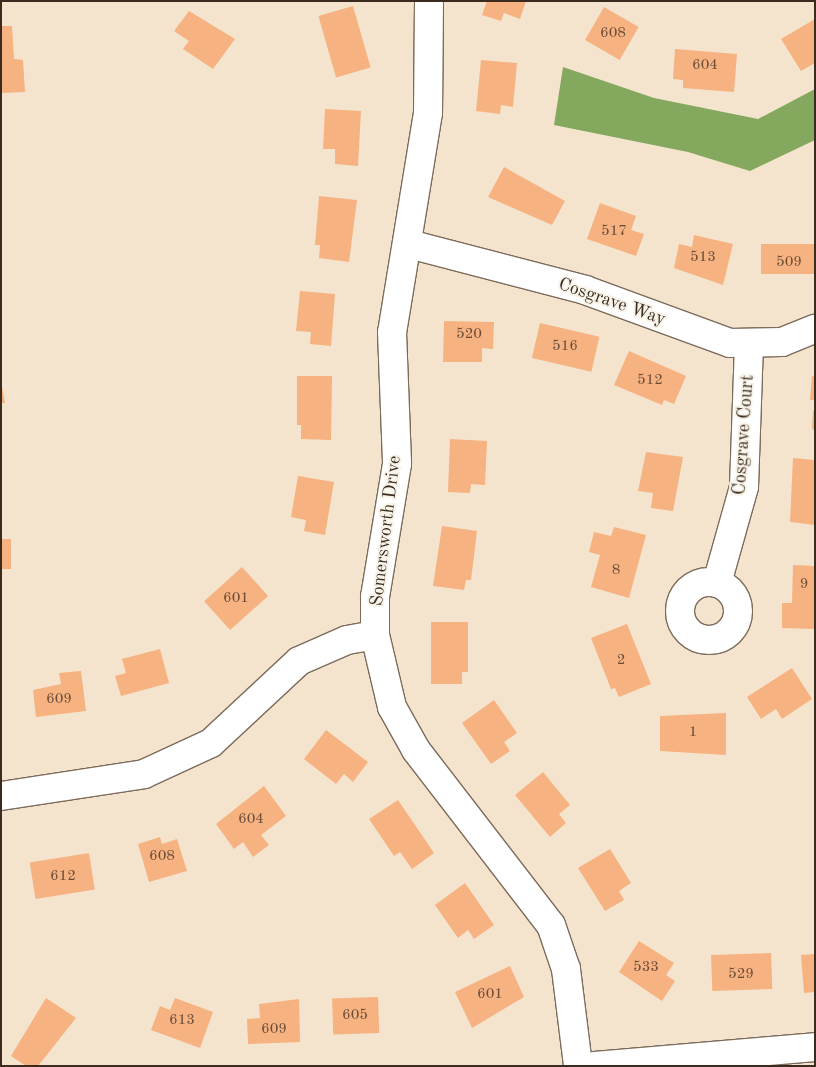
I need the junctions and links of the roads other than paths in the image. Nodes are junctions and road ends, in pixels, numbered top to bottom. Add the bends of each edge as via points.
1 (429, 1) edge
2 (409, 244) junction
3 (815, 329) edge
4 (749, 343) junction
5 (717, 583) dead end
6 (375, 635) junction
7 (1, 796) edge
8 (815, 1047) edge
9 (578, 1066) edge
10 (594, 1066) edge

1 - 2 street, Somersworth Drive via 428,113
2 - 4 street, Cosgrave Way via 585,290 730,343
2 - 6 street, Somersworth Drive via 392,332 397,464 375,597
3 - 4 street, Cosgrave Way via 782,342
4 - 5 street, Cosgrave Court via 744,487
6 - 7 street via 347,640 299,661 211,743 144,774
6 - 9 street, Somersworth Drive via 392,707 416,750 518,876 552,925 566,970
8 - 10 street

